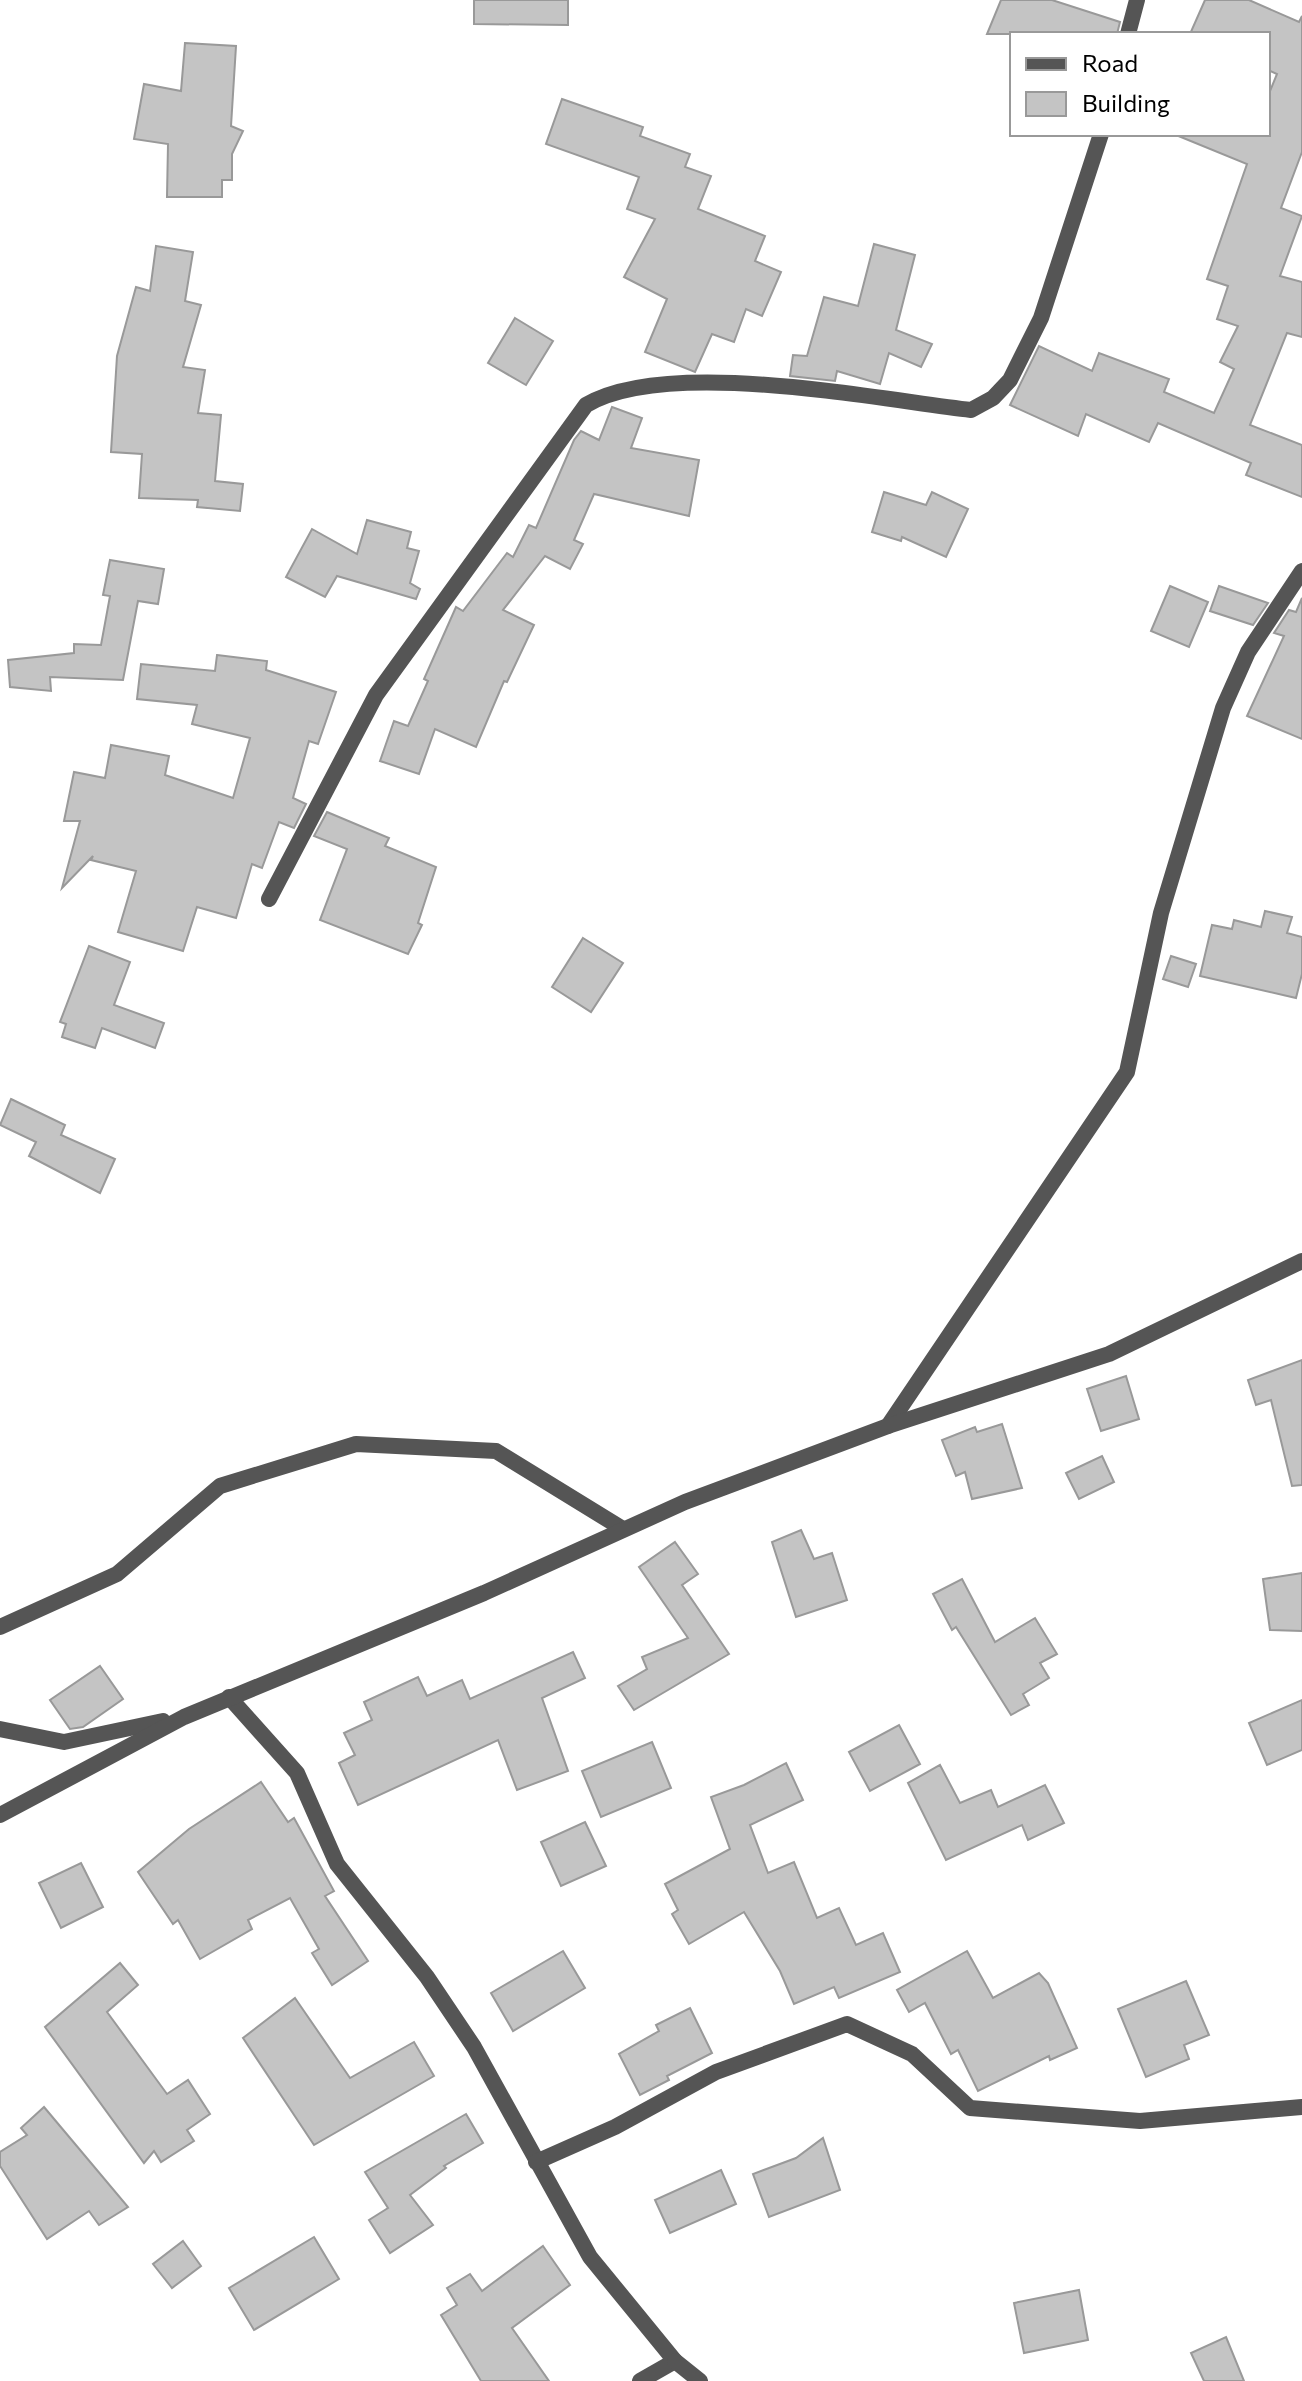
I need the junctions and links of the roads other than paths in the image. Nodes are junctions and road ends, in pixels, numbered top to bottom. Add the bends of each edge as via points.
1 (1137, 0) edge
2 (1129, 32) edge
3 (1100, 136) edge
4 (1302, 571) edge
5 (269, 899) dead end
6 (1302, 1261) edge
7 (888, 1426) junction
8 (623, 1529) junction
9 (0, 1627) edge
10 (229, 1697) junction
11 (184, 1717) junction
12 (0, 1729) edge
13 (0, 1815) edge
14 (1302, 2107) edge
15 (536, 2162) junction
16 (675, 2361) junction
17 (640, 2381) edge
18 (700, 2381) edge

1 - 2 street
3 - 5 street via 1041,318 1010,380 971,410 714,381 623,389 586,405 376,695
4 - 7 street via 1248,652 1223,708 1161,913 1127,1072
6 - 7 street via 1109,1354
7 - 8 street
8 - 9 street via 496,1451 356,1444 220,1486 117,1574
8 - 10 street via 484,1593
10 - 11 street
10 - 15 street via 297,1773 337,1864 427,1977 496,2084
11 - 12 street via 64,1742
11 - 13 street
14 - 15 street via 1140,2121 970,2108 912,2054 847,2024 716,2072 615,2127
15 - 16 street via 590,2257
16 - 17 street
16 - 18 street

